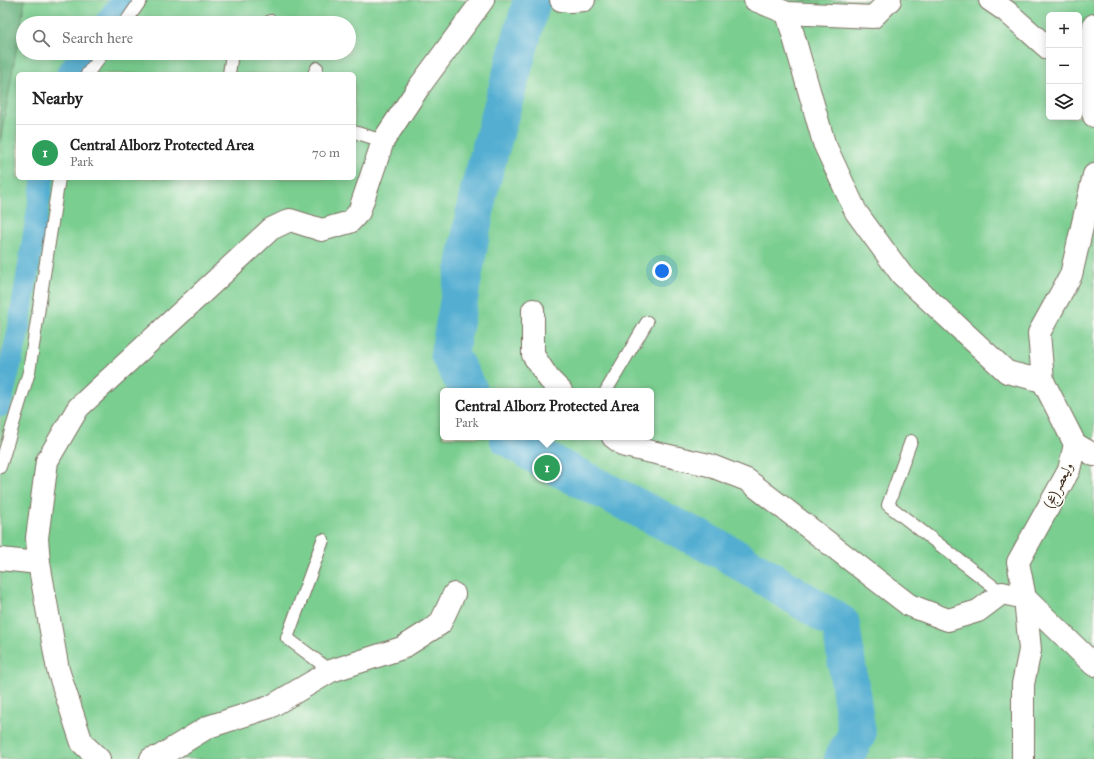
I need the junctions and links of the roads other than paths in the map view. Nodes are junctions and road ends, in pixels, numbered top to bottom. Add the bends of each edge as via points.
1 (141, 0) edge
2 (483, 0) edge
3 (755, 0) edge
4 (890, 0) edge
5 (990, 0) edge
6 (787, 13) junction
7 (130, 16) edge
8 (1094, 25) edge
9 (1048, 48) edge
10 (98, 60) edge
11 (231, 60) edge
12 (89, 72) edge
13 (229, 72) edge
14 (1082, 79) edge
15 (1094, 116) edge
16 (356, 133) edge
17 (383, 141) junction
18 (1094, 175) edge
19 (59, 180) edge
20 (532, 310) dead end
21 (647, 322) dead end
22 (1043, 381) junction
23 (558, 388) edge
24 (608, 388) edge
25 (617, 440) edge
26 (912, 440) dead end
27 (1075, 444) junction
28 (1094, 455) edge
29 (0, 467) edge
30 (322, 540) dead end
31 (0, 559) edge
32 (39, 563) junction
33 (1002, 593) junction
34 (454, 594) dead end
35 (1025, 598) junction
36 (1094, 665) edge
37 (331, 671) junction
38 (156, 758) edge
39 (100, 759) edge
40 (1022, 759) edge

1 - 7 lane
2 - 17 street
3 - 6 street
4 - 6 street via 873,17
5 - 9 street
6 - 22 street via 824,144 856,212 902,275 1007,372
8 - 14 street
10 - 12 lane
11 - 13 lane
14 - 15 street
16 - 17 lane
17 - 32 street via 359,212 350,222 322,230 290,220 271,229 78,408 47,461 37,538
18 - 22 street, ولیعصر(عج) via 1072,275 1039,333
19 - 29 lane via 29,372
20 - 23 street via 533,355
21 - 24 lane
22 - 27 street, ولیعصر(عج)
25 - 33 street via 625,446 709,464 747,480 909,605 948,620 978,611
26 - 33 lane via 888,504
27 - 28 street
27 - 35 street, ولیعصر(عج) via 1069,470 1018,562
30 - 37 lane via 288,638
31 - 32 street
32 - 39 street via 58,670 82,743
33 - 35 street
34 - 37 street via 440,624 402,648
35 - 36 street
35 - 40 street, ولیعصر(عج) via 1030,650 1022,684
37 - 38 street via 270,706 208,727

